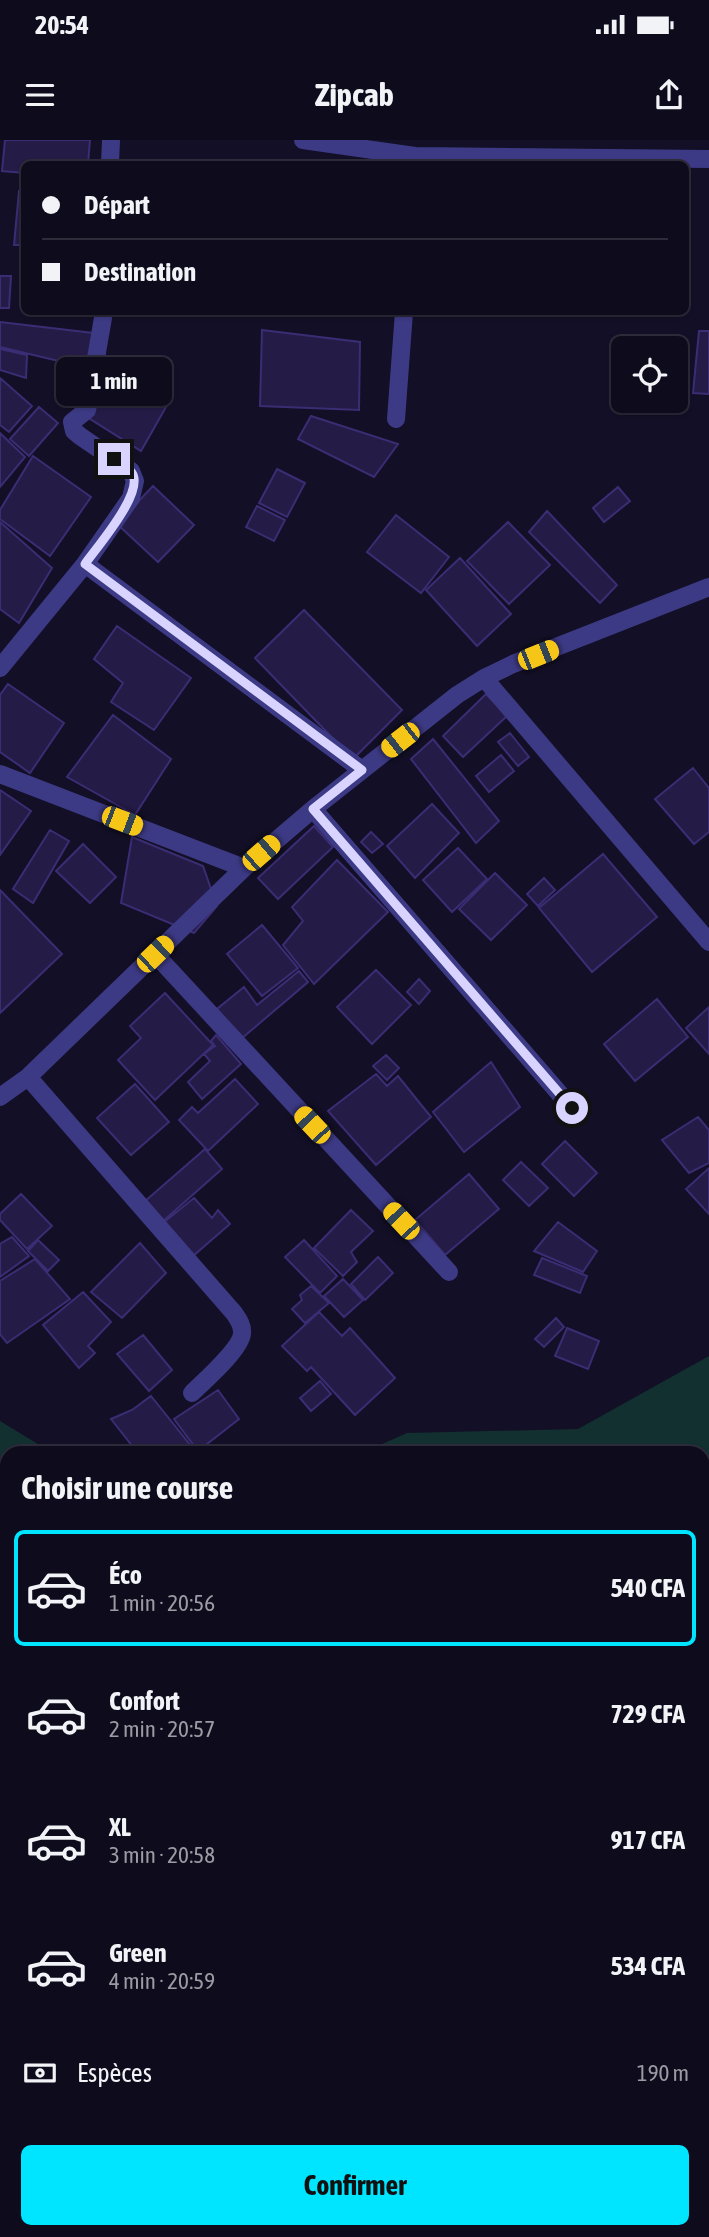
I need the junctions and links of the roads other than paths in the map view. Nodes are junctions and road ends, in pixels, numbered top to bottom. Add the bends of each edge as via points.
1 (111, 140) edge
2 (303, 140) edge
3 (709, 159) edge
4 (415, 160) edge
5 (110, 161) edge
6 (103, 315) edge
7 (404, 315) edge
8 (396, 419) dead end
9 (85, 564) junction
10 (708, 588) edge
11 (0, 668) edge
12 (484, 678) junction
13 (362, 770) junction
14 (0, 774) edge
15 (313, 809) junction
16 (244, 868) junction
17 (709, 942) edge
18 (155, 954) junction
19 (28, 1077) junction
20 (0, 1097) edge
21 (572, 1108) dead end
22 (449, 1272) dead end
23 (192, 1394) dead end

1 - 5 street
2 - 4 street
3 - 4 street
6 - 9 street via 87,410 72,422 74,431 131,471 135,481 131,498
7 - 8 street
9 - 11 street
9 - 13 street
10 - 12 street
12 - 13 street
12 - 17 street
13 - 15 street
14 - 16 street
15 - 16 street
15 - 21 street
16 - 18 street
18 - 19 street
18 - 22 street
19 - 20 street
19 - 23 street via 241,1325 242,1337 234,1349

